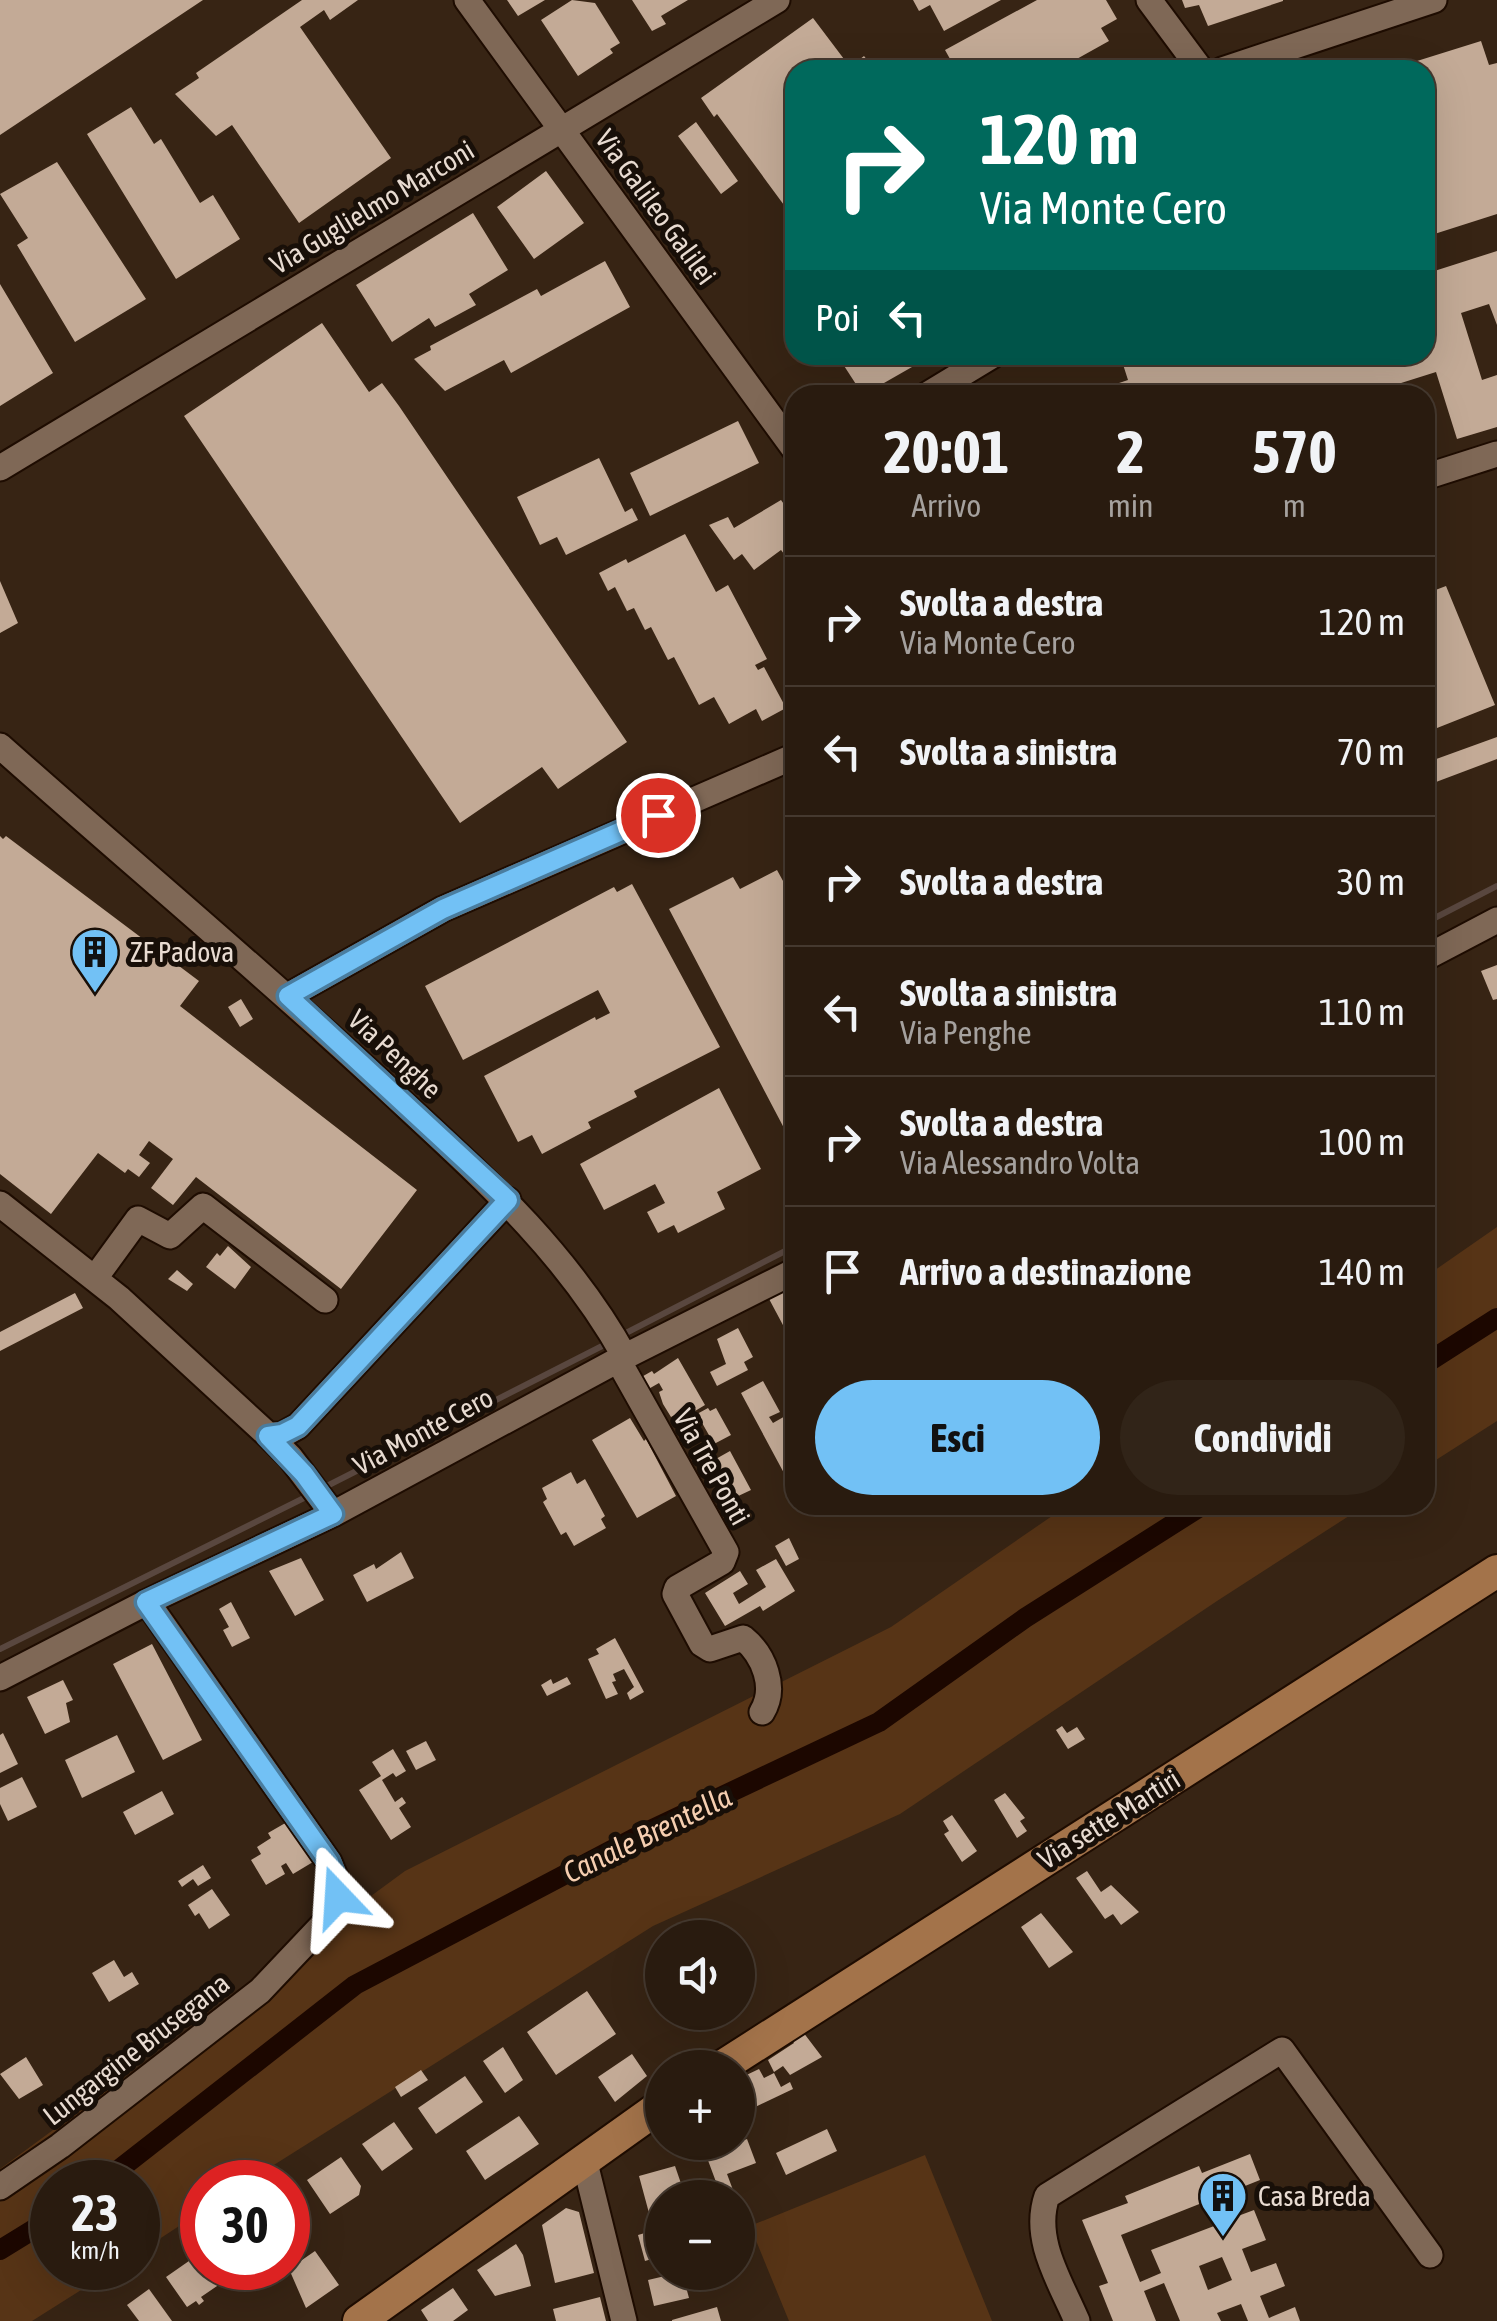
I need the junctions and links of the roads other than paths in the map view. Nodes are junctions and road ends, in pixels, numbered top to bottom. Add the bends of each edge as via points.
1 (467, 0) edge
2 (777, 0) edge
3 (1149, 0) edge
4 (1434, 0) edge
5 (1194, 60) edge
6 (1252, 60) edge
7 (561, 128) junction
8 (977, 365) edge
9 (944, 385) edge
10 (785, 436) edge
11 (1497, 454) edge
12 (0, 468) edge
13 (1435, 474) edge
14 (0, 746) edge
15 (785, 760) edge
16 (1497, 920) edge
17 (1435, 945) edge
18 (288, 996) junction
19 (508, 1200) junction
20 (0, 1204) edge
21 (785, 1276) edge
22 (95, 1278) junction
23 (324, 1300) dead end
24 (621, 1359) junction
25 (268, 1436) junction
26 (329, 1508) junction
27 (1497, 1571) edge
28 (146, 1602) junction
29 (0, 1678) edge
30 (762, 1712) dead end
31 (748, 2050) edge
32 (645, 2118) edge
33 (580, 2162) junction
34 (0, 2187) edge
35 (1430, 2255) dead end
36 (359, 2321) edge
37 (624, 2321) edge
38 (1076, 2321) edge

1 - 7 street, Via Galileo Galilei
2 - 7 street, Via Guglielmo Marconi
3 - 5 street
4 - 6 street
7 - 10 street, Via Galileo Galilei
7 - 12 street, Via Guglielmo Marconi
8 - 9 street
11 - 13 street
14 - 18 street, Via Penghe
15 - 18 street via 443,909
16 - 17 street
18 - 19 street, Via Penghe
19 - 24 street, Via Penghe via 600,1314
19 - 25 street via 298,1426
20 - 22 street
21 - 24 street
22 - 23 street via 138,1219 170,1236 203,1206
22 - 25 street
24 - 26 street, Via Monte Cero
24 - 30 street, Via Tre Ponti via 726,1552 722,1562 674,1594 702,1644 710,1649 743,1638 753,1646 770,1682
25 - 26 street
26 - 28 street, Via Monte Cero
27 - 31 main road, Via sette Martiri
28 - 29 street, Via Monte Cero
28 - 34 street, Lungargine Brusegana via 329,1862 338,1897 331,1916 260,1991
32 - 33 main road
33 - 36 main road
33 - 37 street
35 - 38 street via 1282,2050 1047,2196 1042,2237

